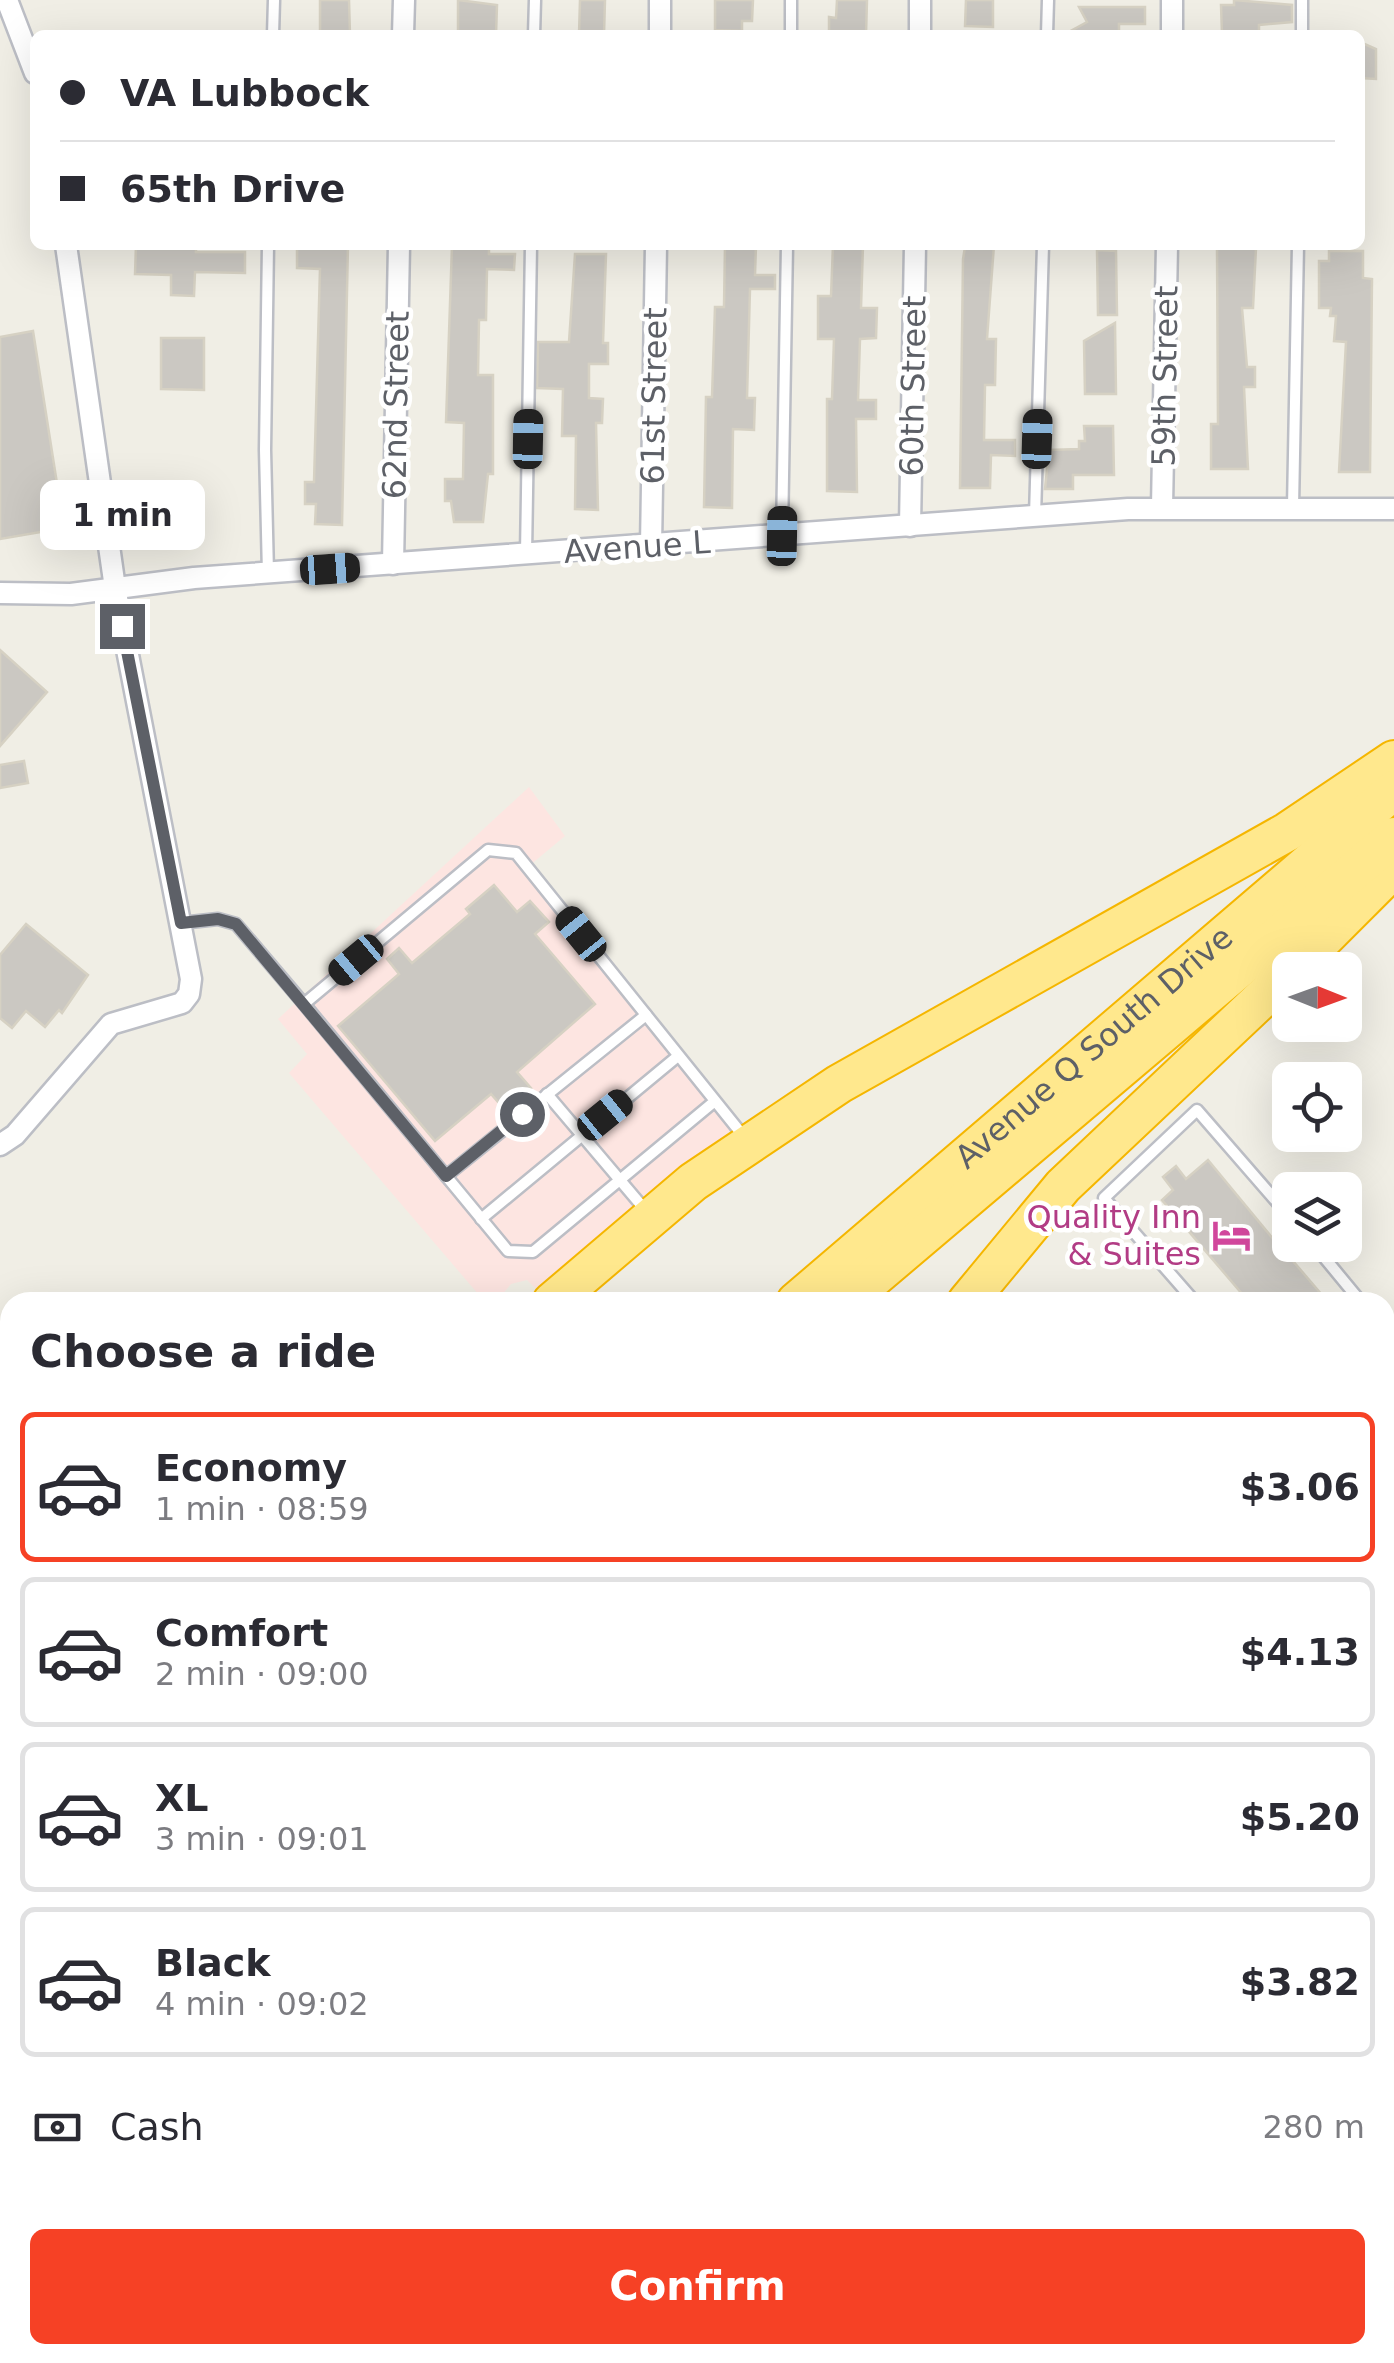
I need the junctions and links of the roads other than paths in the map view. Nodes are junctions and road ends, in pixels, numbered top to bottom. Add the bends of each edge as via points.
1 (7, 0) edge
2 (274, 0) edge
3 (404, 0) edge
4 (535, 0) edge
5 (660, 0) edge
6 (792, 0) edge
7 (920, 0) edge
8 (1048, 0) edge
9 (1172, 0) edge
10 (1302, 0) edge
11 (272, 30) edge
12 (403, 30) edge
13 (534, 30) edge
14 (660, 30) edge
15 (791, 30) edge
16 (920, 30) edge
17 (1047, 30) edge
18 (1172, 30) edge
19 (1302, 30) edge
20 (30, 60) edge
21 (67, 250) edge
22 (268, 250) edge
23 (399, 250) edge
24 (531, 250) edge
25 (656, 250) edge
26 (787, 250) edge
27 (916, 250) edge
28 (1043, 250) edge
29 (1168, 250) edge
30 (1298, 250) edge
31 (1162, 507) junction
32 (1293, 507) junction
33 (1394, 509) edge
34 (1035, 516) junction
35 (910, 526) junction
36 (782, 536) junction
37 (651, 546) junction
38 (526, 555) junction
39 (393, 564) junction
40 (268, 573) junction
41 (114, 588) junction
42 (0, 592) edge
43 (1394, 760) edge
44 (1394, 790) edge
45 (1394, 837) edge
46 (1394, 868) edge
47 (181, 923) junction
48 (1310, 952) edge
49 (1272, 989) edge
50 (304, 1004) junction
51 (646, 1016) junction
52 (678, 1056) junction
53 (1179, 1076) junction
54 (547, 1094) junction
55 (715, 1101) junction
56 (1198, 1110) junction
57 (580, 1135) junction
58 (748, 1142) junction
59 (0, 1145) edge
60 (1075, 1175) junction
61 (446, 1176) junction
62 (620, 1180) junction
63 (1272, 1196) edge
64 (1104, 1198) junction
65 (650, 1216) junction
66 (481, 1219) junction
67 (1328, 1262) edge
68 (563, 1292) edge
69 (808, 1292) edge
70 (857, 1292) edge
71 (975, 1292) edge
72 (1185, 1292) edge
73 (1353, 1292) edge

1 - 20 street
2 - 11 lane
3 - 12 street
4 - 13 lane
5 - 14 street
6 - 15 lane
7 - 16 street
8 - 17 lane
9 - 18 street
10 - 19 lane
21 - 41 street
22 - 40 lane
23 - 39 street, 62nd Street
24 - 38 lane
25 - 37 street, 61st Street
26 - 36 lane
27 - 35 street, 60th Street
28 - 34 lane
29 - 31 street, 59th Street
30 - 32 lane
31 - 32 street, Avenue L
31 - 34 street, Avenue L
32 - 33 street, Avenue L
34 - 35 street, Avenue L
35 - 36 street, Avenue L
36 - 37 street, Avenue L
37 - 38 street, Avenue L
38 - 39 street, Avenue L
39 - 40 street, Avenue L
40 - 41 street, Avenue L
41 - 42 street, Avenue L
41 - 47 street
43 - 58 highway via 1273,840
44 - 69 highway, Avenue Q South Drive
45 - 70 highway, Avenue Q South Drive
46 - 48 highway
47 - 50 lane via 236,924
47 - 59 street via 191,979 182,1003 111,1024
49 - 53 highway
50 - 51 lane via 498,848 516,854
50 - 61 lane
51 - 52 lane
51 - 54 lane
52 - 55 lane
52 - 57 lane
53 - 56 lane
53 - 60 highway
54 - 57 lane
54 - 61 lane
55 - 58 lane
55 - 62 lane
56 - 63 lane
56 - 64 lane
57 - 62 lane
57 - 66 lane
58 - 65 highway
60 - 64 lane
60 - 71 highway
61 - 66 lane
62 - 65 lane
62 - 66 lane via 533,1252 508,1251
64 - 72 lane
65 - 68 highway
67 - 73 lane

